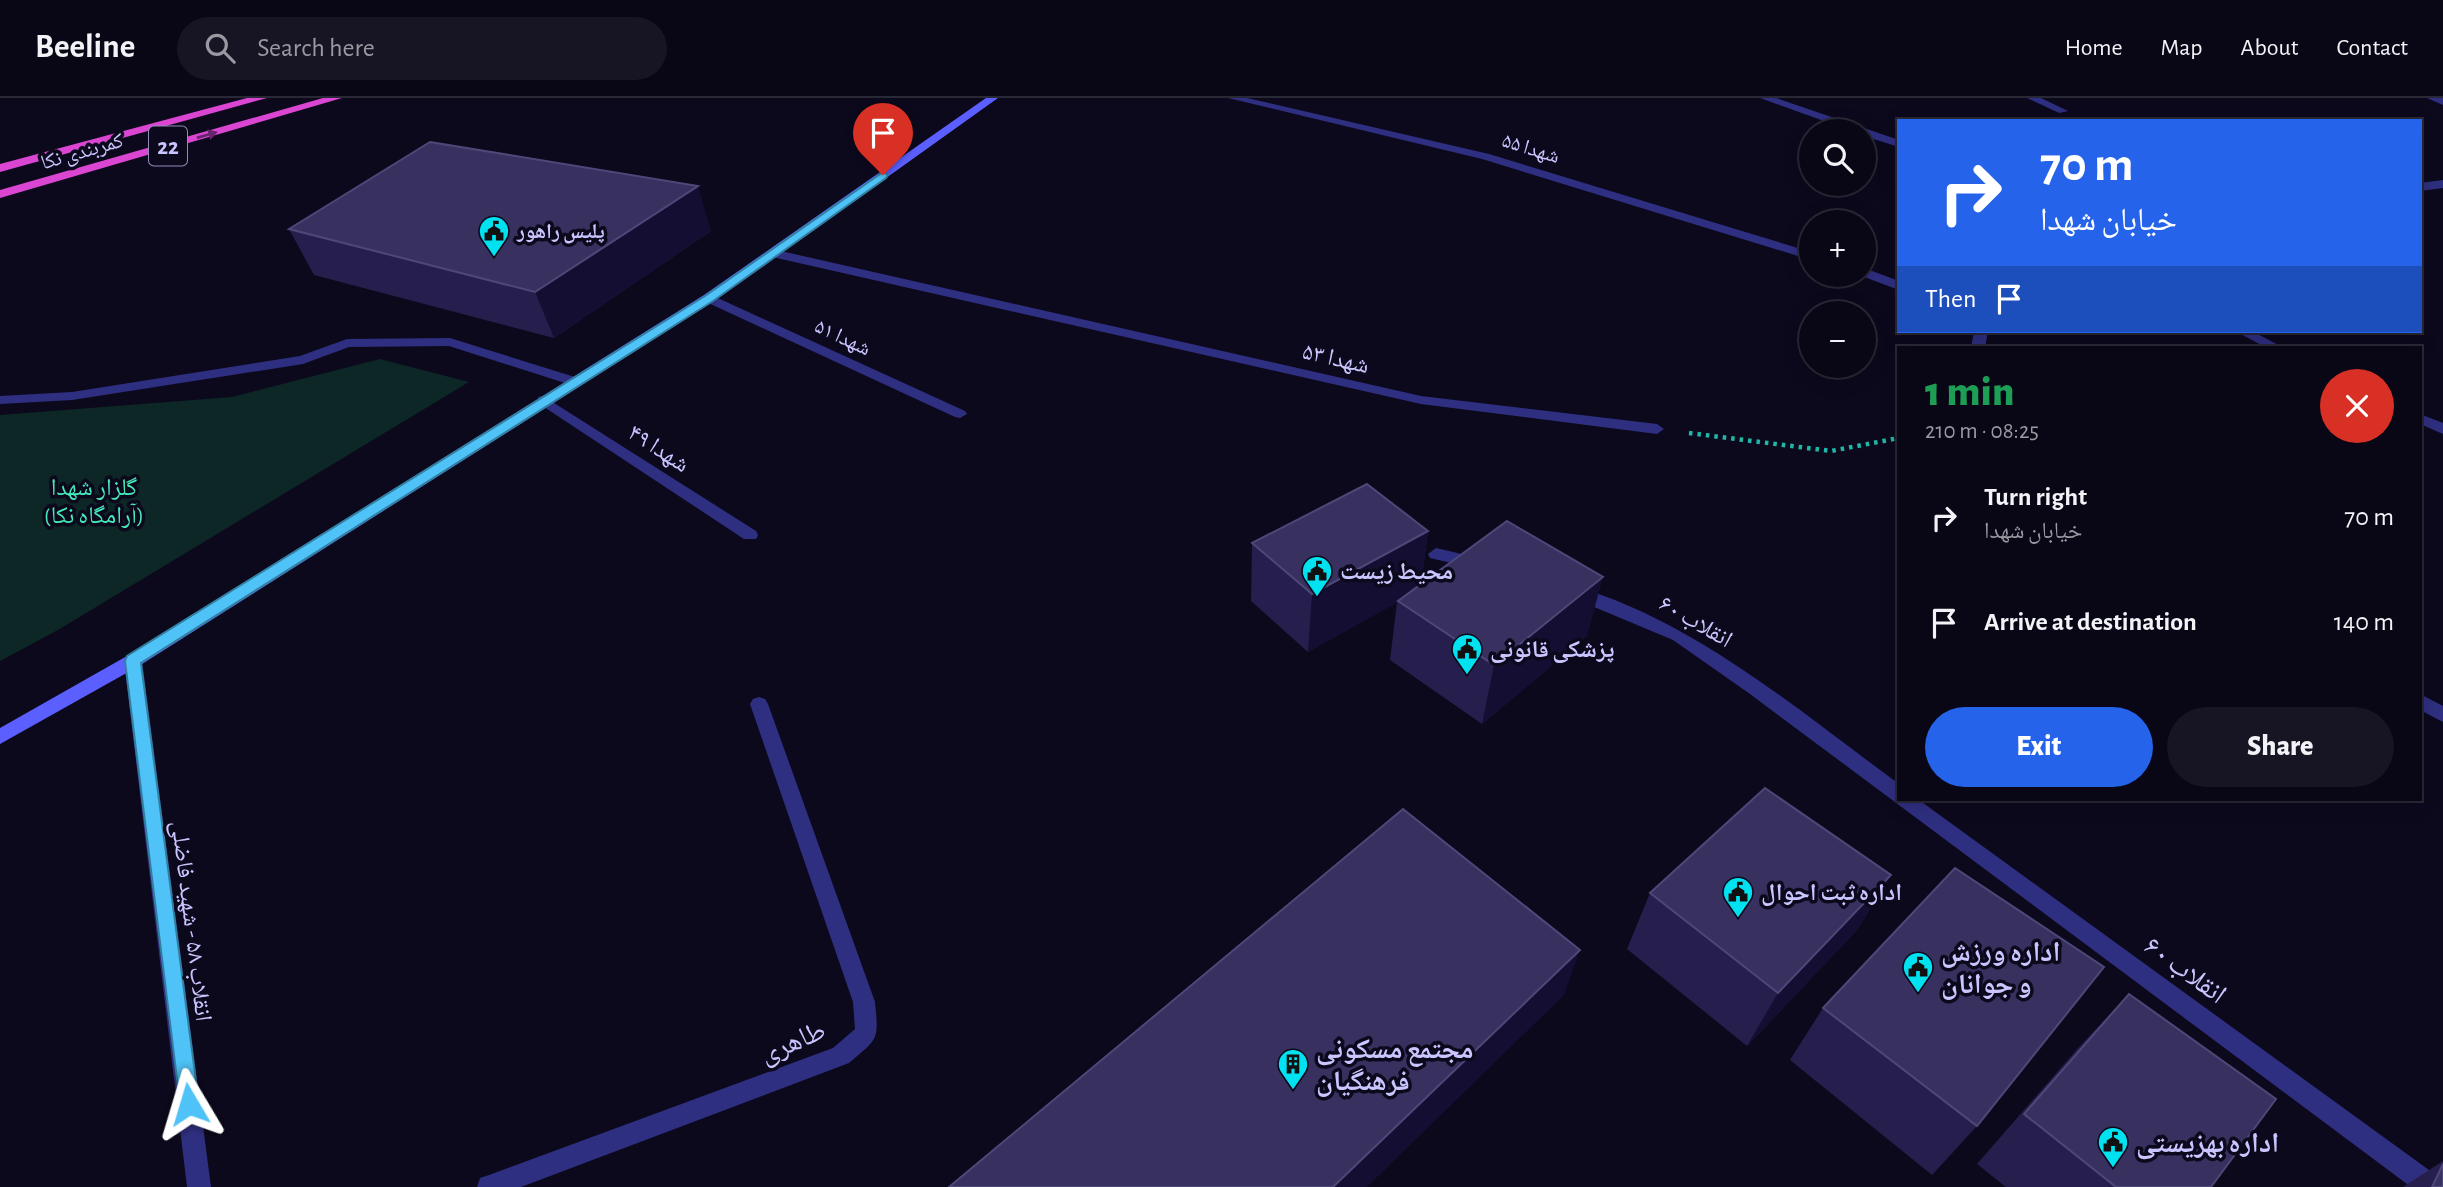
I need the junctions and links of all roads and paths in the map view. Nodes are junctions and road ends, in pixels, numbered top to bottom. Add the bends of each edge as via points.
1 (261, 98) edge
2 (336, 98) edge
3 (993, 98) edge
4 (1233, 98) edge
5 (1765, 98) edge
6 (2032, 98) edge
7 (2432, 98) edge
8 (2443, 102) edge
9 (2063, 111) dead end
10 (1826, 119) edge
11 (1876, 136) edge
12 (1897, 143) edge
13 (0, 168) edge
14 (2443, 184) edge
15 (2422, 187) edge
16 (0, 194) edge
17 (1799, 252) edge
18 (772, 253) junction
19 (1876, 277) edge
20 (1897, 285) edge
21 (709, 298) junction
22 (2246, 333) edge
23 (2273, 346) edge
24 (573, 381) junction
25 (0, 400) edge
26 (543, 400) junction
27 (960, 414) dead end
28 (2422, 419) edge
29 (1657, 429) joint
30 (2443, 429) edge
31 (1897, 438) edge
32 (750, 535) dead end
33 (1436, 554) dead end
34 (1489, 566) edge
35 (1561, 587) edge
36 (133, 661) junction
37 (2422, 702) edge
38 (759, 704) dead end
39 (2443, 715) edge
40 (0, 737) edge
41 (1897, 794) edge
42 (1906, 801) edge
43 (199, 1187) edge
44 (489, 1187) edge
45 (2431, 1187) edge

1 - 13 highway, کمربندی نکا / 22
16 -> 2 highway, کمربندی نکا / 22
3 - 18 main road
4 - 17 street, شهدا ۵۵ via 1485,156
5 - 10 street
6 - 9 street
7 - 8 street
11 - 12 street
14 - 15 street
18 - 21 main road
18 - 29 street, شهدا ۵۳ via 1421,401
19 - 20 street
21 - 24 main road
21 - 27 street, شهدا ۵۱
22 - 23 street
24 - 25 street via 450,342 347,343 303,360 72,396
24 - 26 main road
26 - 32 street, شهدا ۴۹
26 - 36 main road
28 - 30 street
29 - 31 path via 1831,451
33 - 34 street
35 - 41 street, انقلاب ۶۰ via 1679,636
36 - 40 main road
36 - 43 street, انقلاب ۵۸ - شهید فاضلی
37 - 39 street
38 - 44 street, طاهری via 864,1002 867,1033 841,1056
42 - 45 street, انقلاب ۶۰

